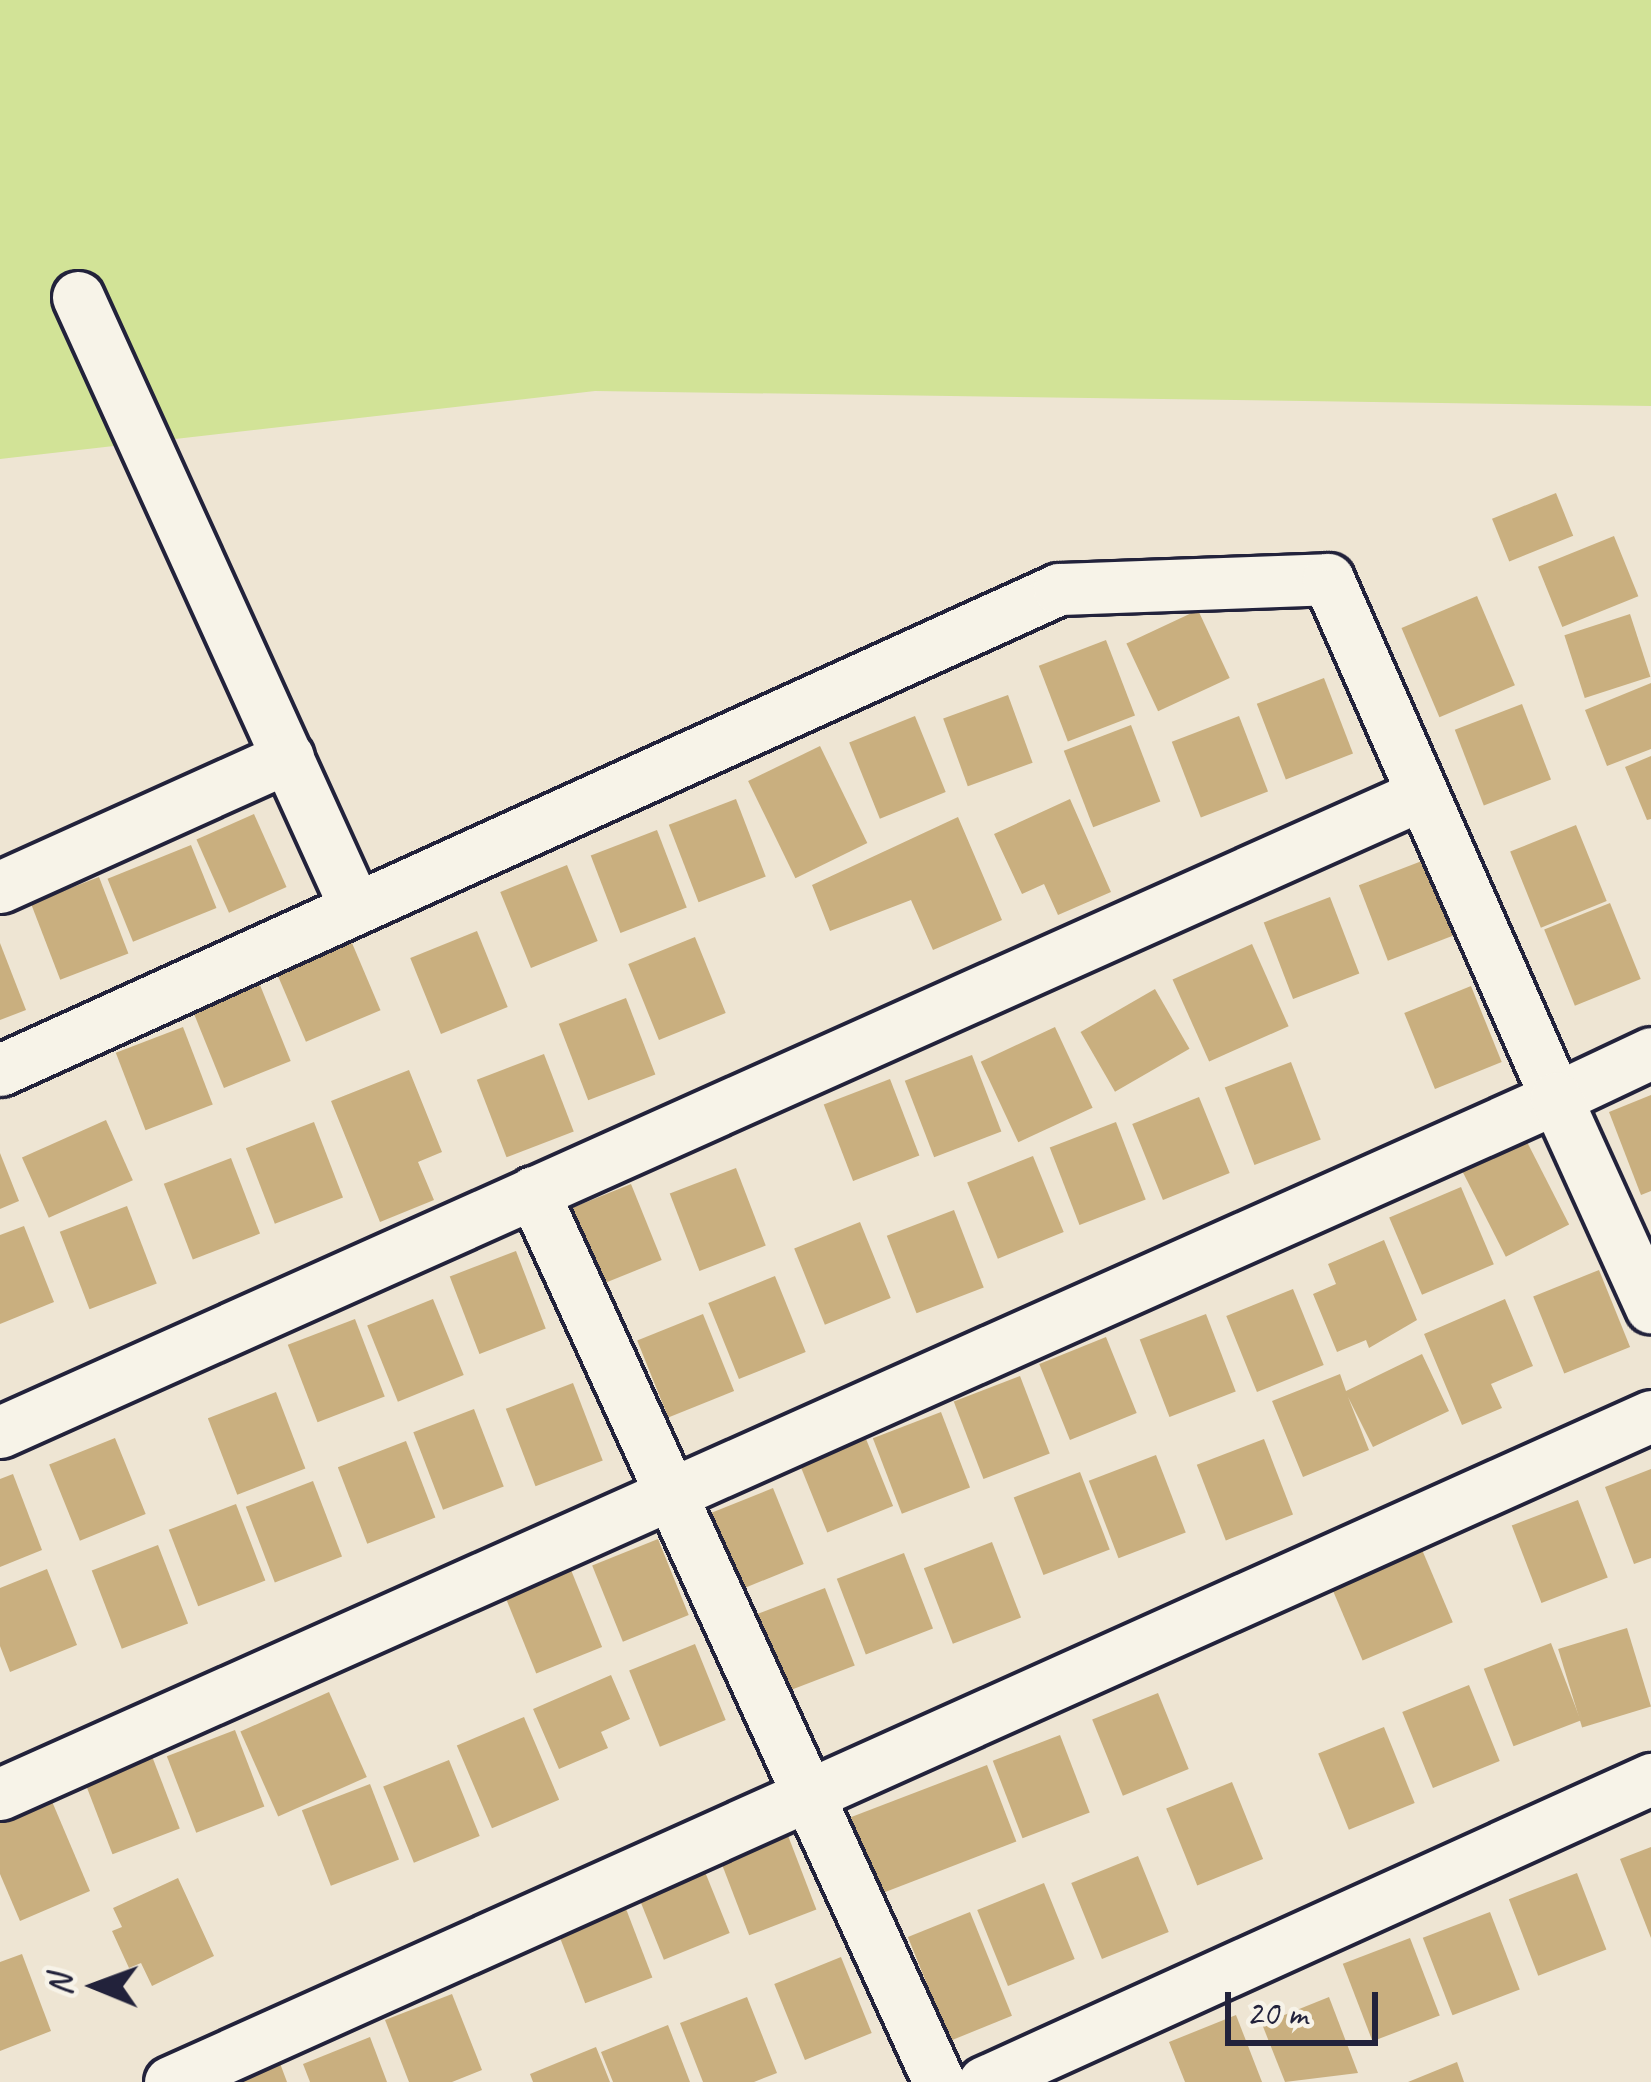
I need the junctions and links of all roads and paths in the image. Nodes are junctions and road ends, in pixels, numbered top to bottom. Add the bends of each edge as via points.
1 (78, 297) dead end
2 (288, 758) junction
3 (1420, 795) junction
4 (0, 887) edge
5 (355, 908) junction
6 (1651, 1053) edge
7 (0, 1070) edge
8 (1556, 1098) junction
9 (533, 1192) junction
10 (1651, 1307) edge
11 (1651, 1416) edge
12 (0, 1432) edge
13 (670, 1493) junction
14 (1651, 1779) edge
15 (0, 1794) edge
16 (805, 1799) junction
17 (170, 2082) edge
18 (939, 2082) edge
19 (984, 2082) edge

1 - 2 street
2 - 4 street
2 - 5 street
3 - 5 street via 1328,580 1059,589
3 - 8 street
3 - 9 street
5 - 7 street
6 - 8 street
8 - 10 street
8 - 13 street
9 - 12 street
9 - 13 street
11 - 16 street
13 - 15 street
13 - 16 street
14 - 19 street
16 - 17 street
16 - 18 street

